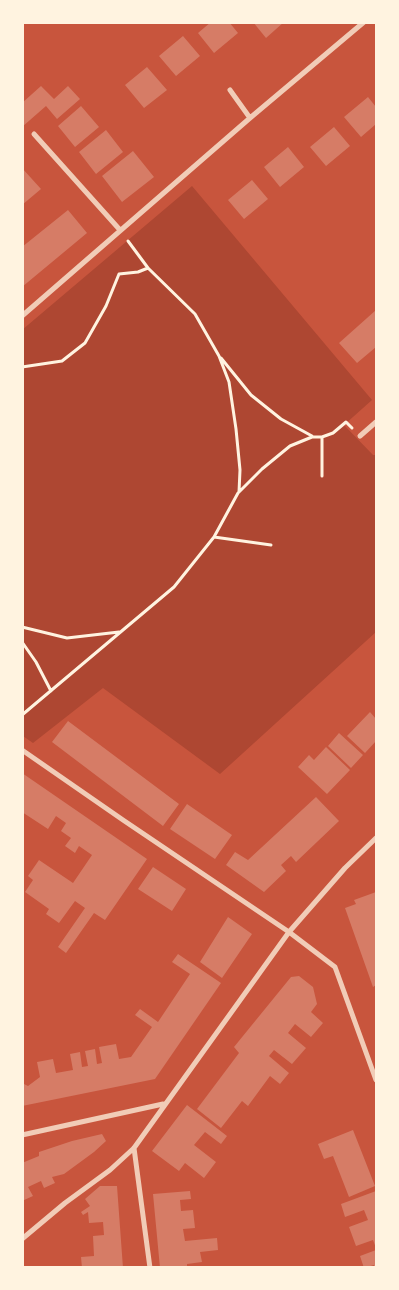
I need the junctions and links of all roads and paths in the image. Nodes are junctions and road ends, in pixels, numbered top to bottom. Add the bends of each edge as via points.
1 (364, 22) edge
2 (230, 90) dead end
3 (250, 118) junction
4 (34, 134) dead end
5 (120, 230) junction
6 (148, 268) junction
7 (22, 316) edge
8 (219, 356) junction
9 (22, 367) edge
10 (376, 422) edge
11 (360, 436) joint
12 (312, 437) junction
13 (322, 437) junction
14 (322, 476) dead end
15 (238, 492) junction
16 (214, 538) junction
17 (271, 545) dead end
18 (22, 626) edge
19 (120, 632) junction
20 (22, 642) edge
21 (51, 691) junction
22 (22, 715) edge
23 (22, 750) edge
24 (376, 838) edge
25 (289, 932) junction
26 (376, 1080) edge
27 (164, 1104) junction
28 (22, 1135) edge
29 (134, 1148) junction
30 (22, 1239) edge
31 (150, 1268) edge

1 - 3 street
2 - 3 street
3 - 5 street
4 - 5 street
5 - 6 path
5 - 7 street
6 - 8 path via 195,314
6 - 9 path via 119,274 85,342 62,360
8 - 12 path via 251,395 281,419
8 - 15 path via 229,382 236,429 240,470
10 - 11 street
11 - 13 path via 346,422
12 - 13 path
12 - 15 path via 290,446
13 - 14 path
15 - 16 path
16 - 17 path
16 - 19 path via 174,587
18 - 19 path via 67,638
19 - 21 path
20 - 21 path
21 - 22 path
23 - 25 street
24 - 25 street
25 - 26 street via 335,967
25 - 27 street
27 - 28 street
27 - 29 street
29 - 30 street
29 - 31 street

